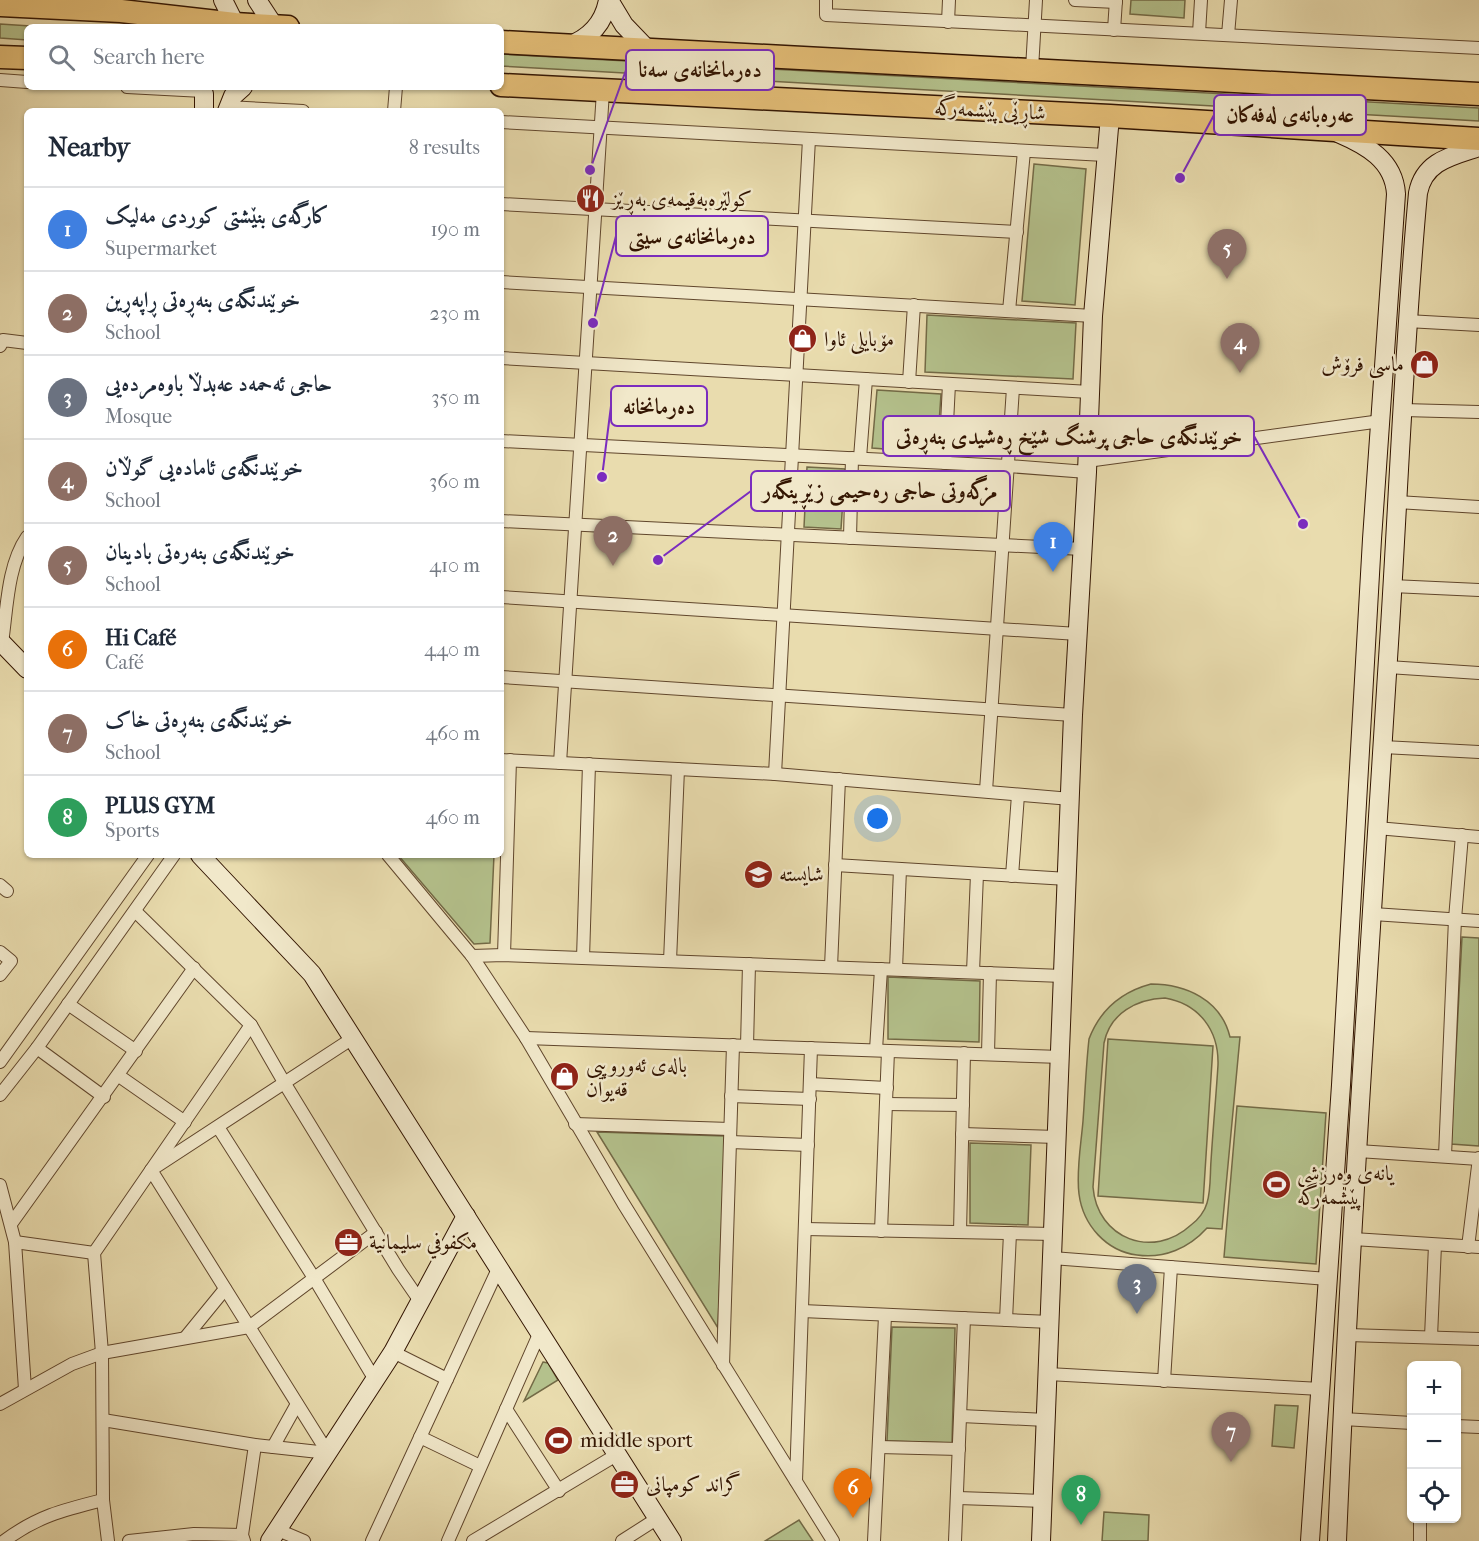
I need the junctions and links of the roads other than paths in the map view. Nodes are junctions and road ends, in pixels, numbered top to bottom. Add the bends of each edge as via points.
1 (156, 0) edge
2 (223, 0) edge
3 (257, 0) edge
4 (609, 0) edge
5 (826, 0) edge
6 (949, 0) edge
7 (1036, 0) edge
8 (1076, 0) edge
9 (1201, 0) edge
10 (1231, 0) edge
11 (1116, 1) edge
12 (0, 5) edge
13 (120, 11) junction
14 (948, 22) junction
15 (236, 24) joint
16 (278, 24) edge
17 (1035, 26) junction
18 (1114, 30) junction
19 (1199, 33) junction
20 (1228, 35) junction
21 (504, 42) edge
22 (567, 46) junction
23 (1479, 48) edge
24 (648, 50) junction
25 (0, 57) edge
26 (24, 58) edge
27 (1032, 69) junction
28 (0, 81) edge
29 (24, 82) edge
30 (504, 85) edge
31 (202, 90) edge
32 (239, 90) edge
33 (396, 90) edge
34 (603, 91) junction
35 (1479, 93) edge
36 (204, 108) edge
37 (227, 108) edge
38 (394, 108) edge
39 (1110, 116) junction
40 (504, 122) edge
41 (600, 127) junction
42 (1325, 128) junction
43 (809, 139) junction
44 (1479, 139) edge
45 (1479, 147) edge
46 (1024, 151) junction
47 (1105, 155) junction
48 (504, 204) edge
49 (594, 209) junction
50 (805, 220) junction
51 (1017, 232) junction
52 (1390, 264) junction
53 (1411, 265) junction
54 (504, 282) edge
55 (589, 287) junction
56 (800, 299) junction
57 (914, 306) junction
58 (1009, 311) junction
59 (1093, 316) junction
60 (1407, 321) junction
61 (1479, 325) edge
62 (24, 343) edge
63 (0, 346) edge
64 (504, 358) edge
65 (585, 363) junction
66 (796, 375) junction
67 (866, 379) junction
68 (909, 382) junction
69 (949, 384) junction
70 (1013, 388) junction
71 (1090, 392) junction
72 (1402, 410) junction
73 (1479, 412) edge
74 (1381, 421) junction
75 (504, 441) edge
76 (580, 445) junction
77 (792, 454) junction
78 (856, 458) junction
79 (945, 463) junction
80 (1008, 466) junction
81 (1087, 466) junction
82 (1397, 502) junction
83 (1479, 507) edge
84 (504, 520) edge
85 (575, 524) junction
86 (788, 535) junction
87 (850, 538) junction
88 (1372, 539) junction
89 (1394, 540) junction
90 (24, 541) edge
91 (1002, 545) junction
92 (1083, 549) junction
93 (1392, 586) junction
94 (1479, 590) edge
95 (504, 597) edge
96 (570, 602) junction
97 (783, 615) junction
98 (997, 629) junction
99 (1078, 634) junction
100 (1, 644) edge
101 (24, 666) edge
102 (1388, 668) junction
103 (1479, 673) edge
104 (504, 677) edge
105 (565, 681) junction
106 (779, 696) junction
107 (992, 710) junction
108 (1073, 715) junction
109 (1383, 747) junction
110 (1479, 752) edge
111 (506, 760) edge
112 (560, 763) junction
113 (589, 764) junction
114 (678, 769) junction
115 (775, 774) junction
116 (839, 779) junction
117 (1358, 784) junction
118 (1380, 785) junction
119 (986, 791) junction
120 (1018, 795) junction
121 (1071, 800) junction
122 (1377, 828) junction
123 (1462, 836) junction
124 (1479, 837) edge
125 (146, 858) edge
126 (172, 858) edge
127 (203, 858) edge
128 (390, 858) edge
129 (835, 865) junction
130 (900, 869) junction
131 (977, 874) junction
132 (1012, 876) junction
133 (1068, 879) junction
134 (135, 911) junction
135 (1373, 914) junction
136 (1455, 919) junction
137 (1479, 921) edge
138 (0, 952) edge
139 (504, 955) junction
140 (472, 956) junction
141 (583, 958) junction
142 (670, 961) junction
143 (749, 964) junction
144 (831, 967) junction
145 (194, 968) junction
146 (881, 969) junction
147 (896, 969) junction
148 (973, 972) junction
149 (990, 973) junction
150 (0, 975) edge
151 (1063, 976) junction
152 (68, 1004) junction
153 (251, 1025) junction
154 (353, 1038) junction
155 (526, 1038) junction
156 (733, 1045) junction
157 (747, 1046) junction
158 (812, 1047) junction
159 (37, 1048) junction
160 (882, 1050) junction
161 (136, 1051) junction
162 (964, 1053) junction
163 (988, 1054) junction
164 (1061, 1057) junction
165 (0, 1062) edge
166 (119, 1076) junction
167 (285, 1084) junction
168 (810, 1084) junction
169 (1341, 1085) junction
170 (1361, 1087) junction
171 (887, 1088) junction
172 (0, 1095) edge
173 (731, 1096) junction
174 (104, 1097) junction
175 (810, 1099) junction
176 (886, 1104) junction
177 (963, 1106) junction
178 (185, 1122) junction
179 (575, 1124) junction
180 (218, 1127) junction
181 (730, 1129) junction
182 (962, 1134) junction
183 (1057, 1137) junction
184 (730, 1142) junction
185 (808, 1145) junction
186 (1358, 1151) junction
187 (1445, 1156) junction
188 (1479, 1158) edge
189 (152, 1170) junction
190 (0, 1185) edge
191 (466, 1216) junction
192 (11, 1224) junction
193 (805, 1229) junction
194 (881, 1231) junction
195 (376, 1232) junction
196 (960, 1232) junction
197 (1010, 1233) junction
198 (1053, 1234) junction
199 (1353, 1239) junction
200 (15, 1242) junction
201 (1435, 1245) junction
202 (1473, 1247) edge
203 (94, 1253) junction
204 (1052, 1258) junction
205 (1171, 1267) junction
206 (498, 1269) junction
207 (314, 1278) junction
208 (1328, 1279) junction
209 (225, 1289) junction
210 (420, 1301) junction
211 (802, 1311) junction
212 (885, 1316) junction
213 (964, 1318) junction
214 (1006, 1320) junction
215 (1050, 1322) junction
216 (249, 1327) junction
217 (540, 1332) junction
218 (1348, 1335) junction
219 (1431, 1337) junction
220 (185, 1338) junction
221 (1479, 1340) edge
222 (393, 1352) junction
223 (102, 1353) junction
224 (723, 1365) junction
225 (1048, 1374) junction
226 (447, 1379) junction
227 (375, 1380) junction
228 (1164, 1381) junction
229 (25, 1389) junction
230 (1321, 1389) junction
231 (0, 1404) edge
232 (297, 1404) junction
233 (506, 1409) junction
234 (961, 1416) junction
235 (1343, 1419) junction
236 (103, 1420) junction
237 (1047, 1420) junction
238 (1407, 1423) edge
239 (1461, 1425) edge
240 (1479, 1427) edge
241 (420, 1437) junction
242 (255, 1445) junction
243 (273, 1447) junction
244 (879, 1447) junction
245 (1317, 1447) junction
246 (1341, 1448) junction
247 (959, 1449) junction
248 (328, 1453) junction
249 (618, 1454) junction
250 (480, 1466) junction
251 (796, 1481) junction
252 (559, 1491) junction
253 (958, 1497) junction
254 (103, 1500) junction
255 (1043, 1501) junction
256 (658, 1518) junction
257 (1420, 1523) edge
258 (274, 1536) edge
259 (243, 1538) edge
260 (4, 1541) edge
261 (108, 1541) edge
262 (129, 1541) edge
263 (304, 1541) edge
264 (372, 1541) edge
265 (448, 1541) edge
266 (473, 1541) edge
267 (622, 1541) edge
268 (672, 1541) edge
269 (833, 1541) edge
270 (874, 1541) edge
271 (956, 1541) edge
272 (1041, 1541) edge
273 (1310, 1541) edge
274 (1337, 1541) edge
275 (1420, 1541) edge

1 - 13 street via 145,8
2 - 15 street
3 - 16 street
4 - 22 street via 596,28
4 - 24 street via 624,25
5 - 14 street via 825,15
6 - 14 street
7 - 17 street
8 - 11 street
9 - 19 street
10 - 20 street
11 - 18 street
12 - 13 highway
13 - 15 highway
14 - 17 street
17 - 18 street
17 - 27 street
18 - 19 street
19 - 20 street
20 - 23 street
21 - 22 highway, شاڕێی پێشمەرگە
22 - 24 highway, شاڕێی پێشمەرگە
24 - 27 highway, شاڕێی پێشمەرگە
25 - 26 highway
27 - 35 highway, شاڕێی پێشمەرگە
28 - 29 street
30 - 34 highway, شاڕێی پێشمەرگە
31 - 36 street
32 - 37 street
33 - 38 street
34 - 39 highway, شاڕێی پێشمەرگە
34 - 41 street
39 - 42 highway, شاڕێی پێشمەرگە
39 - 47 street
40 - 41 street
41 - 43 street
41 - 49 street
42 - 44 highway, شاڕێی پێشمەرگە
42 - 52 street via 1368,148 1389,169 1395,183
43 - 46 street
43 - 50 street
45 - 53 street via 1437,163 1424,174 1418,193
46 - 47 street
46 - 51 street
47 - 59 street
48 - 49 street
49 - 50 street
49 - 55 street
50 - 51 street
50 - 56 street
51 - 58 street
52 - 53 street
52 - 74 street
53 - 60 street
54 - 55 street
55 - 56 street
55 - 65 street
56 - 57 street
56 - 66 street
57 - 58 street
57 - 68 street
58 - 59 street
59 - 71 street
60 - 61 street
60 - 72 street
62 - 63 street via 3,340
64 - 65 street
65 - 66 street
65 - 76 street
66 - 67 street
66 - 77 street
67 - 68 street
67 - 78 street
68 - 69 street
69 - 70 street
69 - 79 street
70 - 71 street
70 - 80 street
71 - 81 street
72 - 73 street
72 - 82 street
74 - 81 street
74 - 88 street
75 - 76 street
76 - 77 street
76 - 85 street
77 - 78 street
77 - 86 street
78 - 79 street
78 - 87 street
79 - 80 street
80 - 81 street
80 - 91 street
81 - 92 street
82 - 83 street
82 - 89 street
84 - 85 street
85 - 86 street
85 - 96 street
86 - 87 street
86 - 97 street
87 - 91 street
88 - 89 street
88 - 117 street
89 - 93 street
90 - 100 street via 12,579
91 - 92 street
91 - 98 street
92 - 99 street
93 - 94 street
93 - 102 street
95 - 96 street
96 - 97 street
96 - 105 street
97 - 98 street
97 - 106 street
98 - 99 street
98 - 107 street
99 - 108 street
100 - 101 street
102 - 103 street
102 - 109 street
104 - 105 street
105 - 106 street
105 - 112 street
106 - 107 street
106 - 115 street
107 - 108 street
107 - 119 street
108 - 121 street
109 - 110 street
109 - 118 street
111 - 112 street
111 - 139 street
112 - 113 street
113 - 114 street
113 - 141 street
114 - 115 street
114 - 142 street
115 - 116 street
116 - 119 street
116 - 129 street
117 - 118 street
117 - 169 street
118 - 122 street
119 - 120 street
120 - 121 street
120 - 132 street
121 - 133 street
122 - 123 street
122 - 135 street
123 - 124 street
123 - 136 street
125 - 165 street
126 - 134 street
127 - 154 street via 312,974
128 - 140 street
129 - 130 street
129 - 144 street
130 - 131 street
130 - 147 street
131 - 132 street
131 - 148 street
132 - 133 street
133 - 151 street
134 - 145 street
134 - 152 street
135 - 136 street
135 - 170 street
136 - 137 street
136 - 187 street
138 - 150 street via 11,961
139 - 140 street
139 - 141 street
140 - 155 street
141 - 142 street
142 - 143 street
143 - 144 street
143 - 157 street
144 - 146 street
145 - 153 street
145 - 161 street
146 - 147 street
146 - 160 street
147 - 148 street
148 - 149 street
149 - 151 street
149 - 163 street
151 - 164 street
152 - 159 street
152 - 161 street
153 - 167 street
153 - 178 street
154 - 167 street
154 - 191 street
155 - 156 street
155 - 179 street
156 - 157 street
156 - 173 street
157 - 158 street
158 - 160 street
158 - 168 street
159 - 172 street
159 - 174 street
160 - 162 street
160 - 171 street
161 - 166 street
162 - 163 street
162 - 177 street
163 - 164 street
164 - 183 street
166 - 174 street
166 - 178 street
167 - 180 street
167 - 195 street
168 - 171 street
168 - 175 street
169 - 170 street
169 - 208 street
170 - 186 street
171 - 176 street
173 - 175 street
173 - 181 street
174 - 192 street
175 - 185 street
176 - 177 street
176 - 194 street
177 - 182 street
178 - 189 street
179 - 181 street
179 - 224 street
180 - 189 street
180 - 207 street
181 - 184 street
182 - 183 street
182 - 196 street
183 - 198 street
184 - 185 street
184 - 224 street
185 - 193 street
186 - 187 street
186 - 199 street
187 - 188 street
188 - 202 street
189 - 203 street
189 - 209 street
190 - 192 street
191 - 206 street
191 - 210 street
192 - 200 street
193 - 194 street
193 - 211 street
194 - 196 street
195 - 207 street
195 - 210 street
196 - 197 street
197 - 198 street
197 - 214 street
198 - 204 street
199 - 201 street
199 - 218 street
200 - 203 street
200 - 229 street
201 - 202 street
201 - 219 street
203 - 223 street
204 - 205 street
204 - 215 street
205 - 208 street
205 - 228 street
206 - 217 street
206 - 226 street
207 - 216 street
207 - 227 street
208 - 230 street
209 - 216 street
209 - 220 street
210 - 222 street
211 - 212 street
211 - 251 street
212 - 213 street
212 - 244 street
213 - 214 street
213 - 234 street
214 - 215 street
215 - 225 street
216 - 220 street
216 - 232 street
217 - 233 street
217 - 249 street
218 - 219 street
218 - 235 street
219 - 221 street
220 - 223 street
222 - 226 street
222 - 227 street
223 - 229 street
223 - 236 street
224 - 251 street
225 - 228 street
225 - 237 street
226 - 241 street
227 - 248 street
228 - 230 street
229 - 231 street
230 - 245 street
232 - 243 street
232 - 248 street
233 - 250 street
233 - 252 street
234 - 237 street
234 - 247 street
235 - 238 street
235 - 246 street
236 - 242 street
236 - 254 street
237 - 255 street
239 - 240 street
241 - 250 street
241 - 264 street
242 - 243 street
242 - 259 street
243 - 248 street
244 - 247 street
244 - 270 street
245 - 246 street
245 - 273 street
246 - 274 street
247 - 253 street
248 - 258 street
249 - 252 street
249 - 256 street
250 - 265 street
251 - 269 street
252 - 266 street
253 - 255 street
253 - 271 street
254 - 260 street via 40,1518
254 - 261 street
255 - 272 street
256 - 267 street
256 - 268 street
257 - 275 street
258 - 263 street
259 - 262 street via 194,1534

